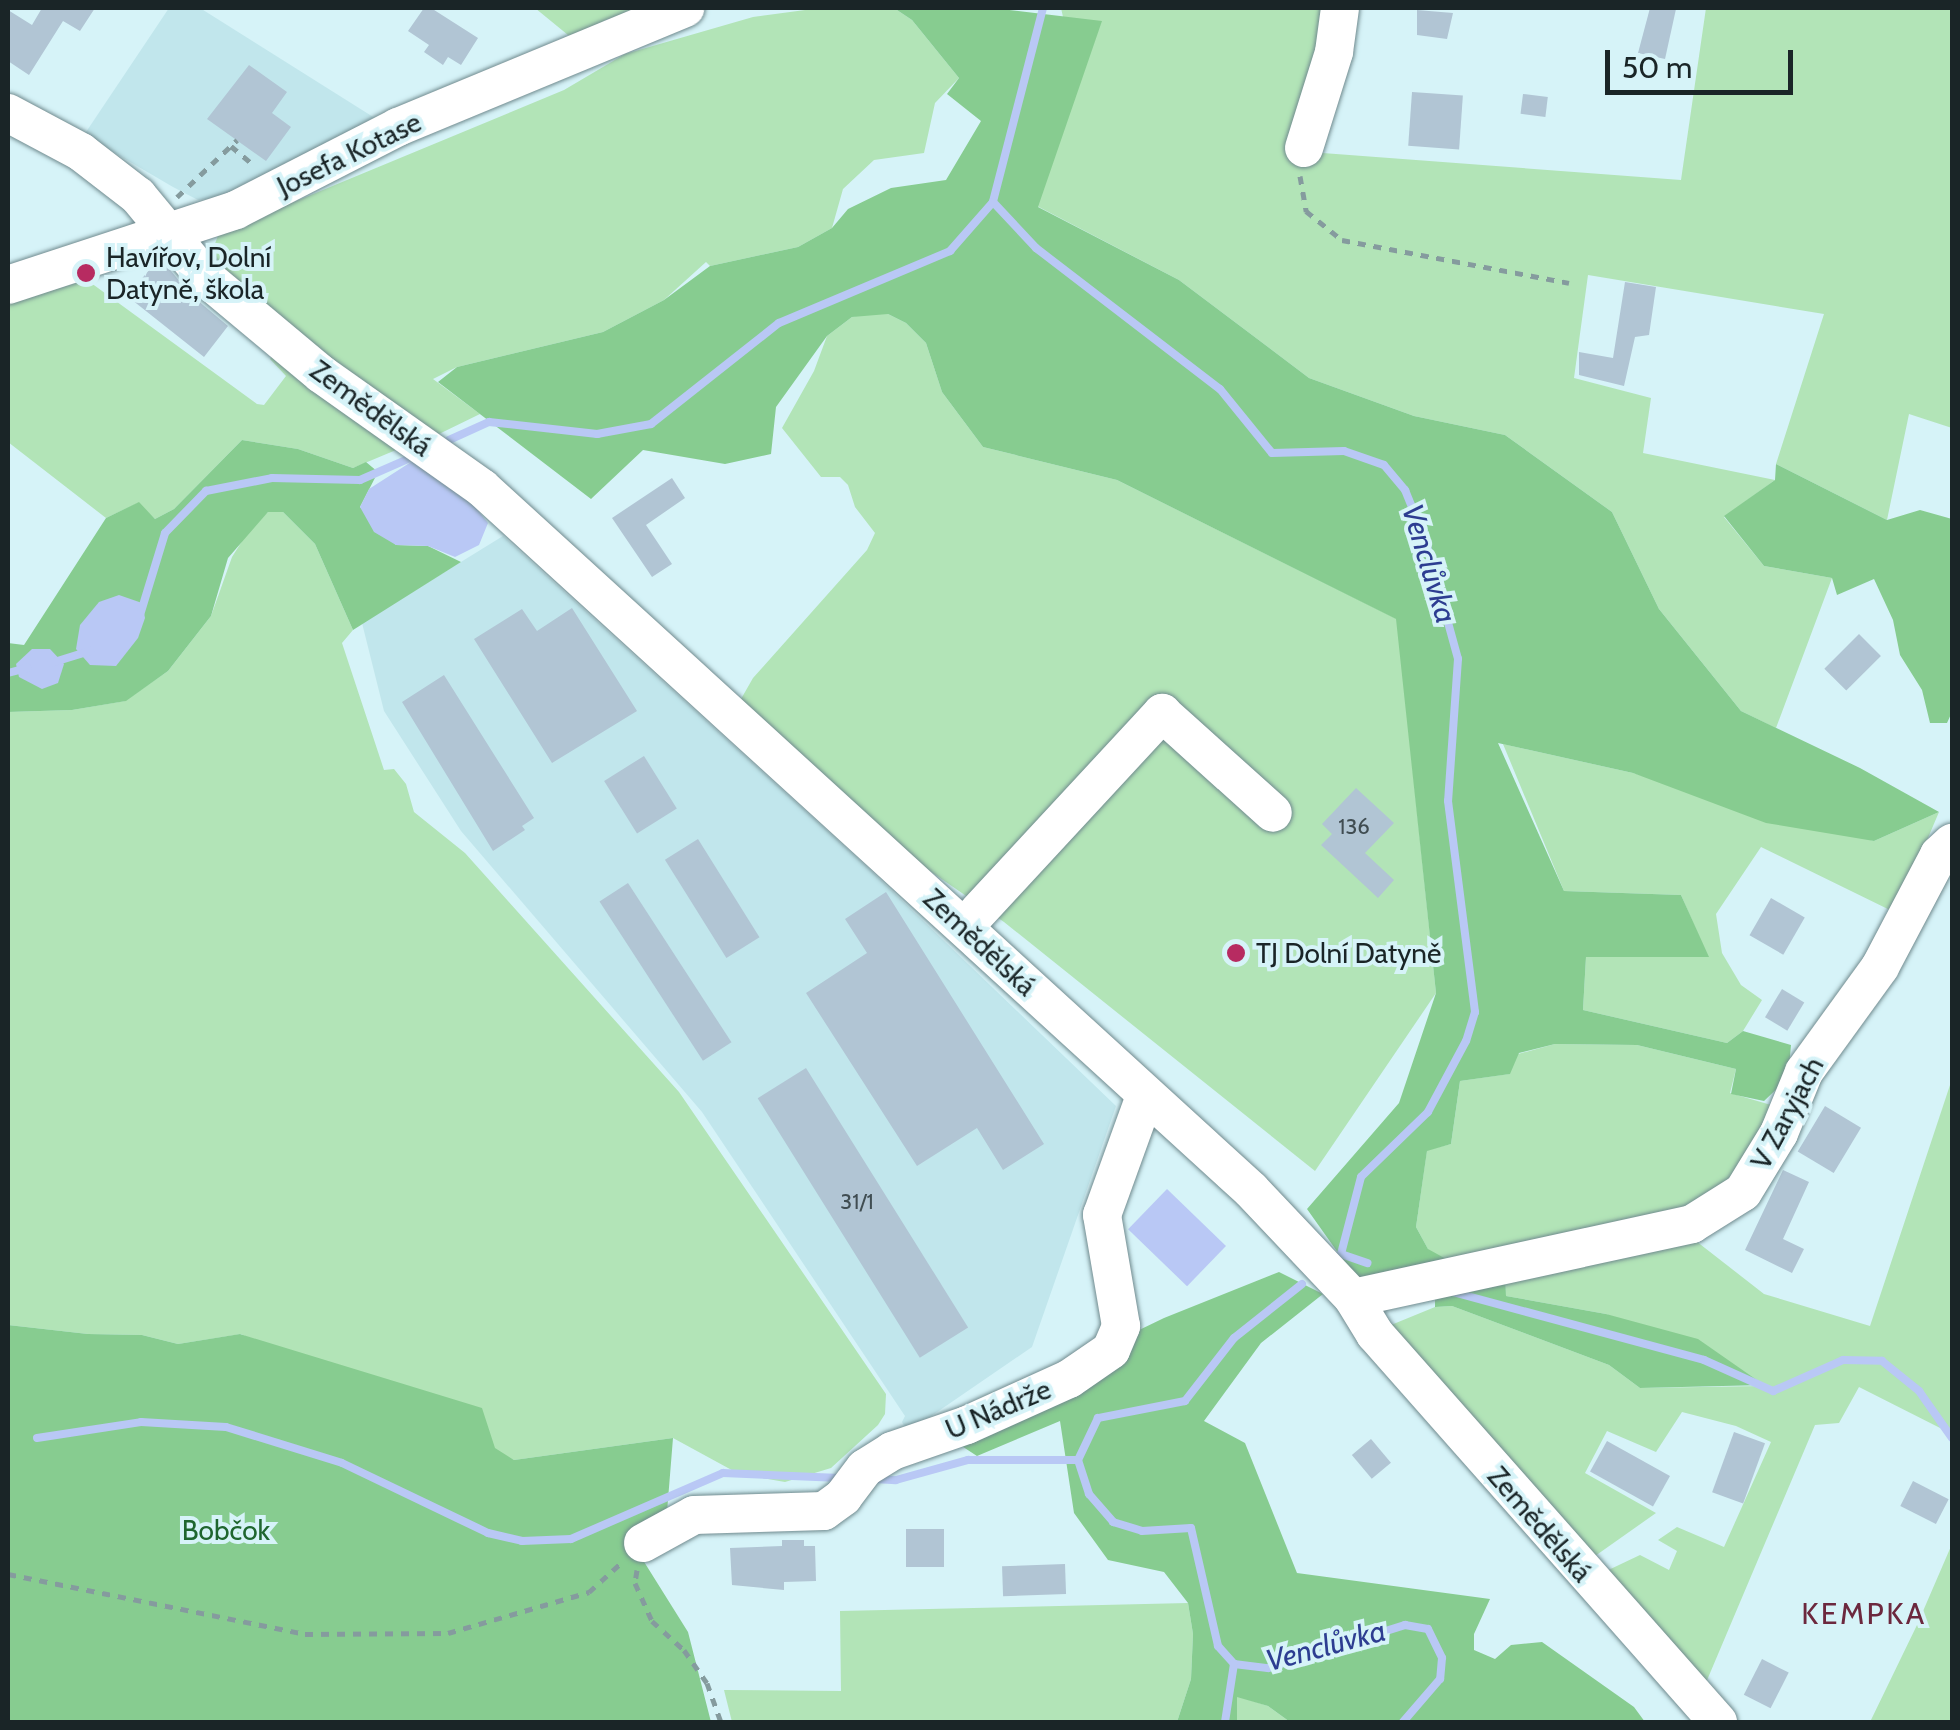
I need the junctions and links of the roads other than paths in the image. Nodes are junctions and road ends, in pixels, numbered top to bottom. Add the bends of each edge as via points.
1 (685, 8) edge
2 (1340, 8) edge
3 (8, 113) edge
4 (1304, 148) road end
5 (164, 225) junction
6 (8, 286) edge
7 (1274, 813) dead end
8 (1952, 843) edge
9 (964, 927) junction
10 (1145, 1096) junction
11 (1352, 1298) junction
12 (643, 1543) road end
13 (1718, 1722) edge

1 - 5 street, Josefa Kotase via 434,112 236,210
2 - 4 street via 1334,52
3 - 5 street, Zemědělská via 81,152
5 - 6 street, Josefa Kotase
5 - 9 street, Zemědělská via 204,277 321,374 482,488
7 - 9 street via 1162,714
8 - 11 street, V Zaryjach via 1938,855 1880,967 1804,1072 1779,1133 1743,1192 1692,1224
9 - 10 street, Zemědělská
10 - 11 street, Zemědělská via 1251,1190
10 - 12 street, U Nádrže via 1102,1214 1121,1326 1111,1350 1069,1379 892,1451 824,1510 694,1516
11 - 13 street, Zemědělská via 1412,1378

